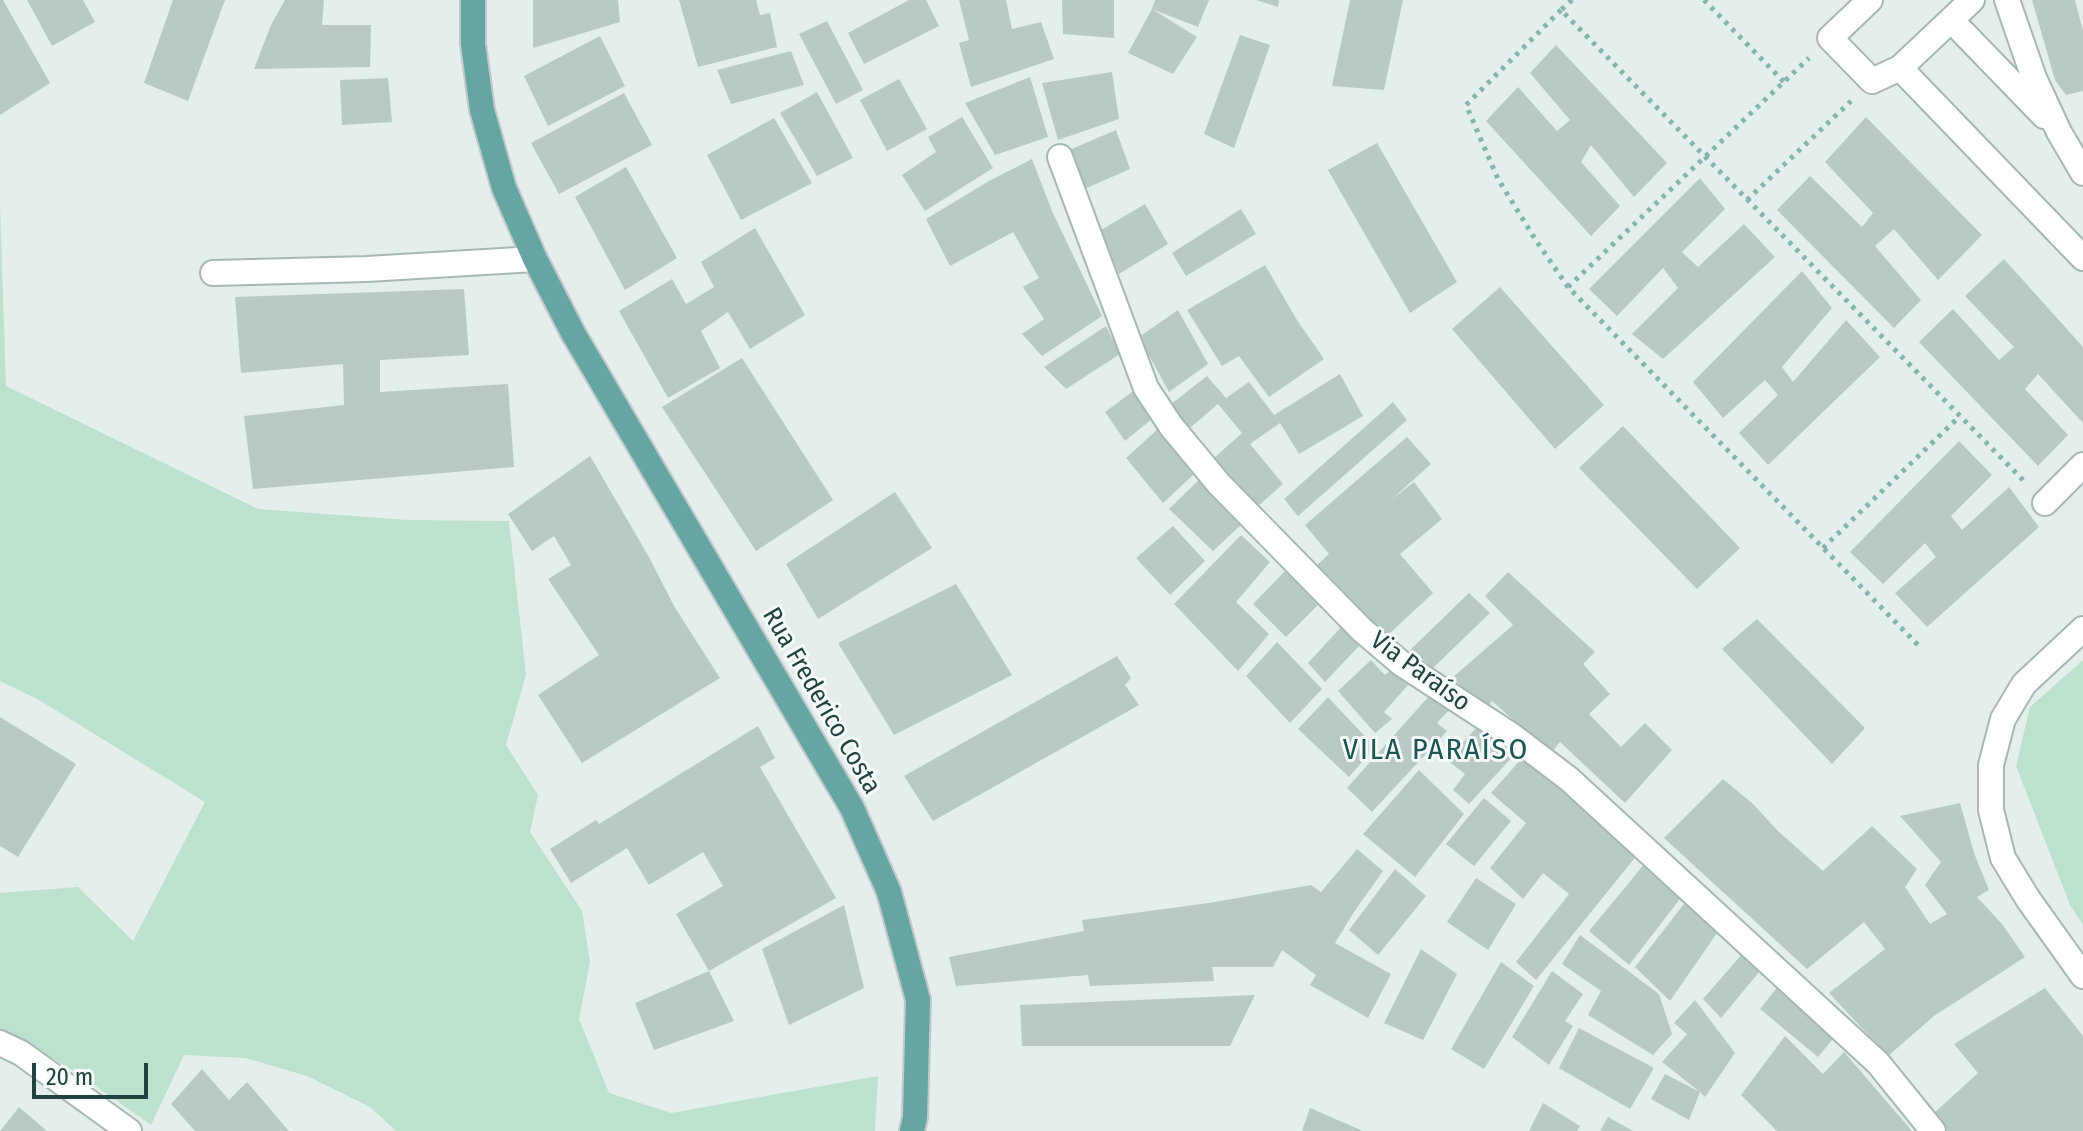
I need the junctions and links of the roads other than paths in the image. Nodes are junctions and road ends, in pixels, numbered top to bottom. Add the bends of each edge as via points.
1 (473, 0) edge
2 (1870, 0) edge
3 (1972, 0) edge
4 (2007, 0) edge
5 (1951, 20) junction
6 (1900, 68) junction
7 (2059, 132) junction
8 (1060, 157) dead end
9 (2083, 173) edge
10 (2083, 258) edge
11 (535, 259) junction
12 (213, 273) dead end
13 (2083, 465) edge
14 (2045, 503) road end
15 (2083, 629) edge
16 (2083, 976) edge
17 (0, 1043) edge
18 (129, 1131) edge
19 (912, 1131) edge
20 (1933, 1131) edge

1 - 11 main road, Rua Frederico Costa via 482,110 504,188
2 - 6 street via 1830,38 1872,81
3 - 5 street
4 - 7 street
5 - 6 street
5 - 7 street
6 - 10 street
7 - 9 street
8 - 20 street, Via Paraíso via 1146,388 1219,484 1402,664 1569,779 1878,1063
11 - 12 street
11 - 19 main road, Rua Frederico Costa via 573,333 852,808 889,892 918,1000
13 - 14 street
15 - 16 street via 2024,684 2003,719 1991,765 1991,810 2003,858
17 - 18 street

